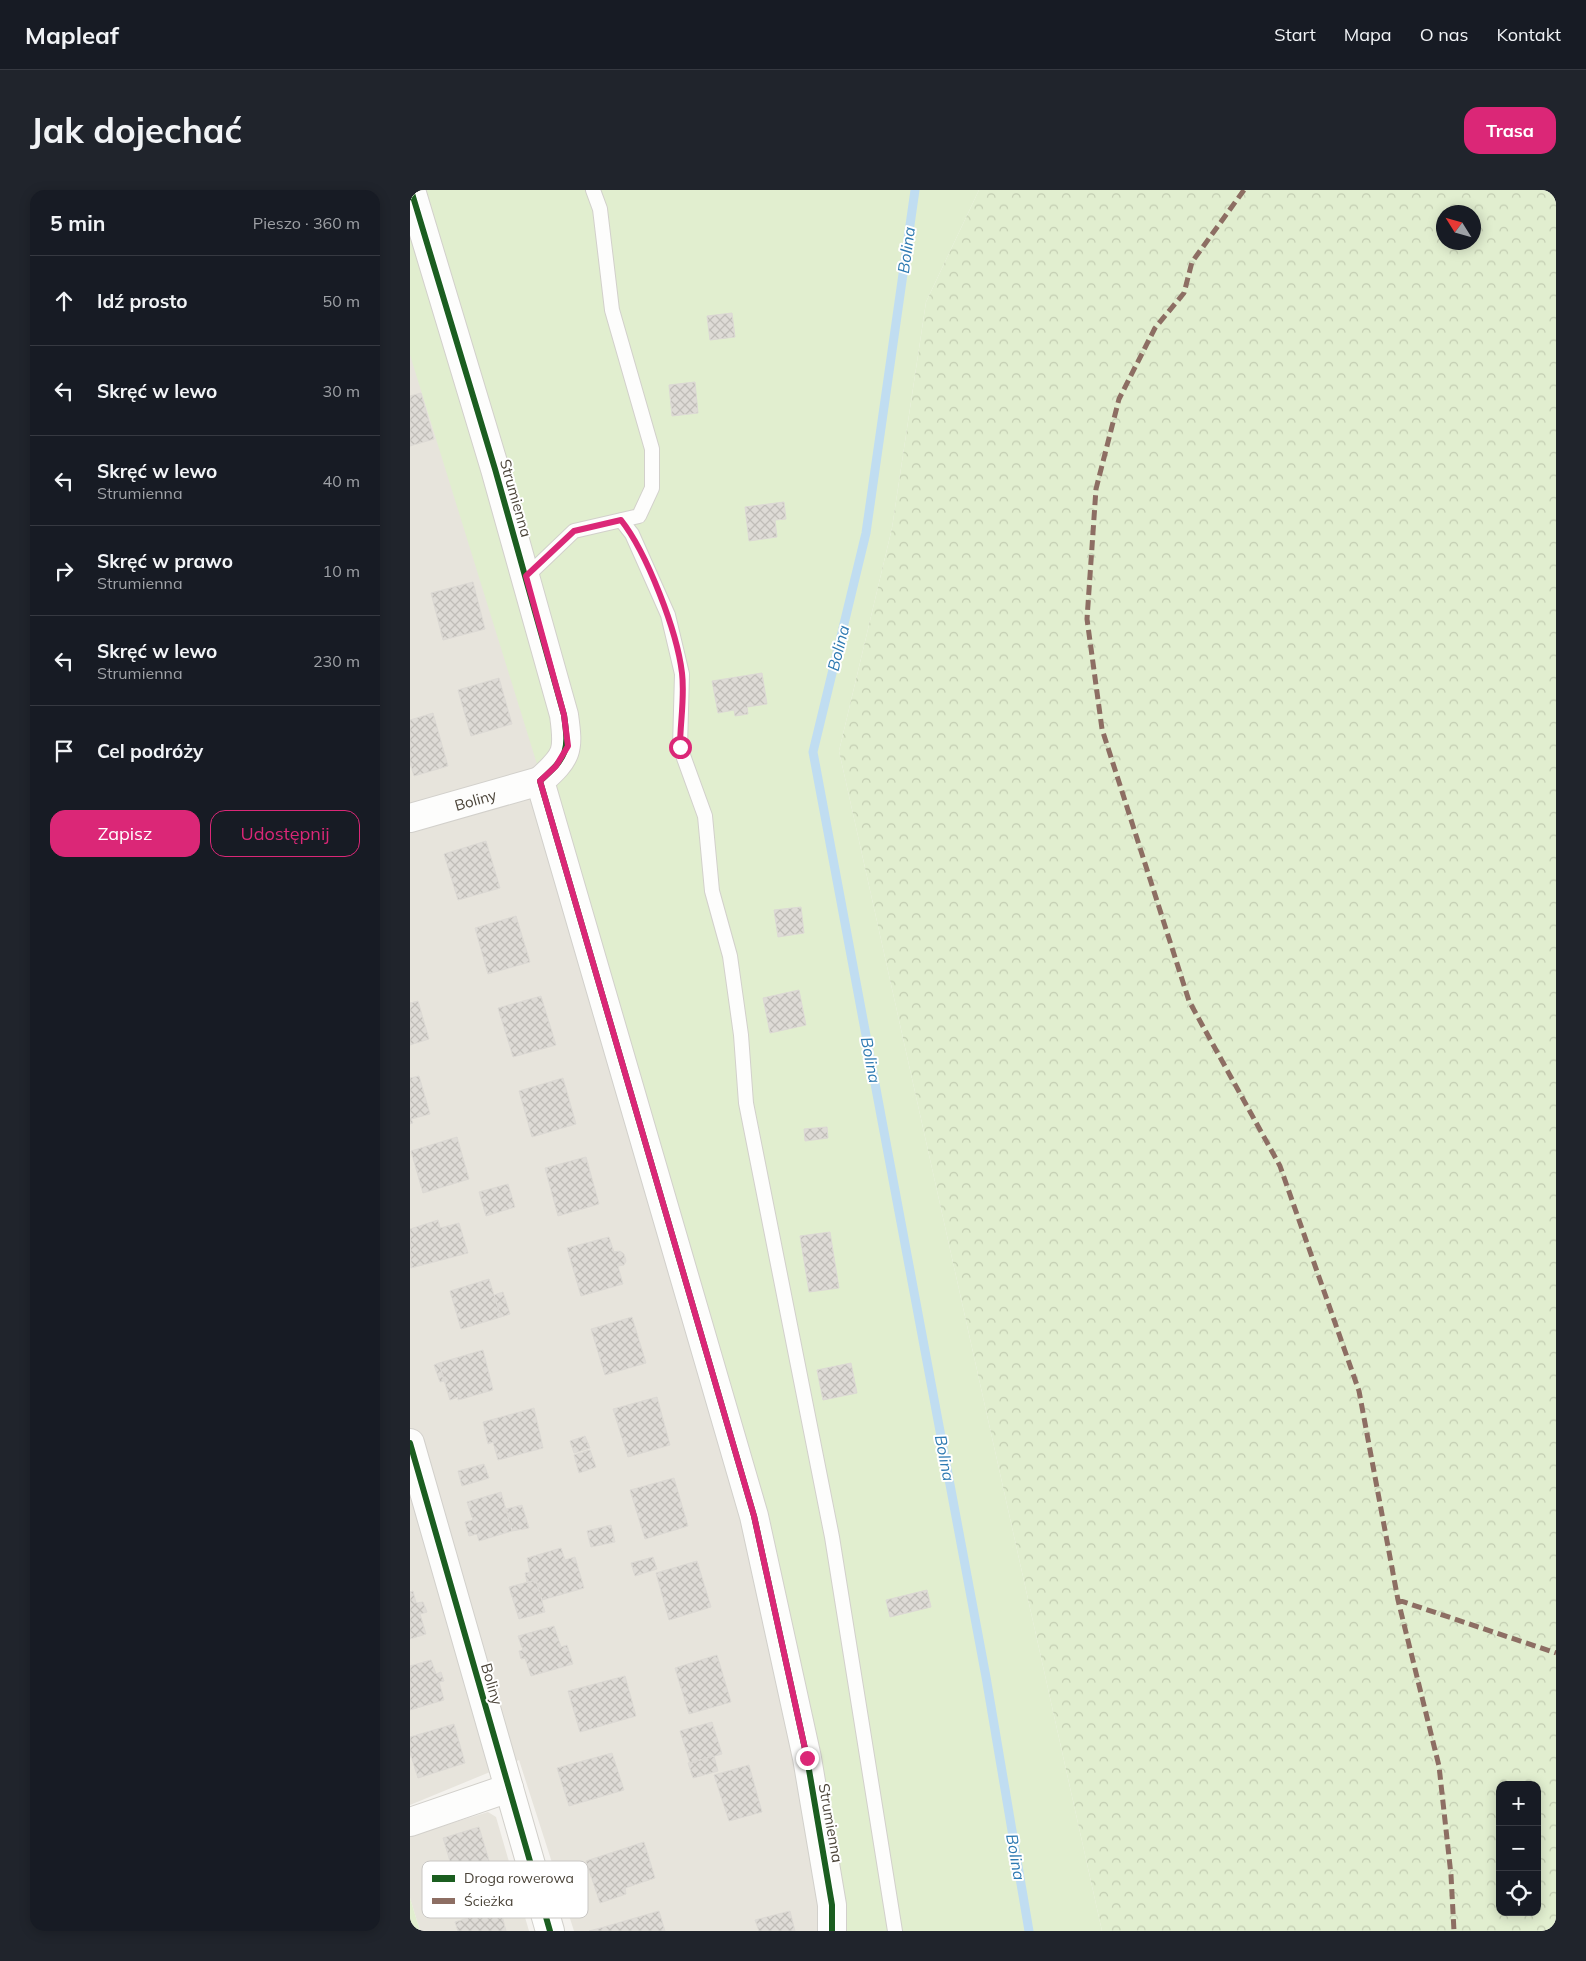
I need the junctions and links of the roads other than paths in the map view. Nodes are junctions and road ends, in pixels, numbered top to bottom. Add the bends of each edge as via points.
1 (411, 190) edge
2 (593, 190) edge
3 (416, 228) edge
4 (621, 520) junction
5 (526, 576) junction
6 (540, 781) junction
7 (410, 818) edge
8 (410, 1443) edge
9 (509, 1788) junction
10 (410, 1822) edge
11 (530, 1861) edge
12 (546, 1918) edge
13 (550, 1931) edge
14 (832, 1931) edge
15 (895, 1931) edge

1 - 3 street, Strumienna
2 - 4 lane via 600,208 612,310 652,448 652,488 639,516
3 - 5 street, Strumienna
4 - 5 lane via 574,531
4 - 15 lane via 632,534 668,615 682,674 680,747 705,816 712,891 730,956 746,1103 832,1537
5 - 6 street, Strumienna via 564,715 568,746 556,766
6 - 7 street, Boliny
6 - 14 street, Strumienna via 754,1516 807,1758 832,1905
8 - 9 street, Boliny
9 - 10 street
9 - 11 street, Boliny
12 - 13 street, Boliny

